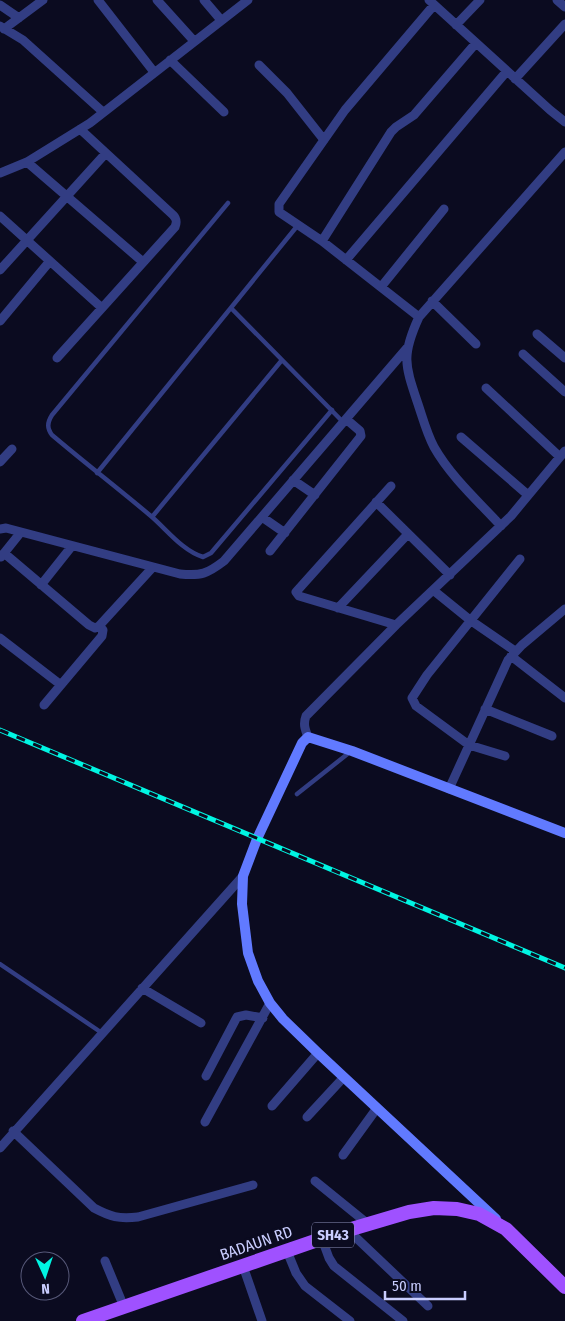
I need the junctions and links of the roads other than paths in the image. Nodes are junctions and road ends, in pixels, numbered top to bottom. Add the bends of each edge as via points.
1 (98, 0) edge
2 (157, 0) edge
3 (204, 0) edge
4 (248, 0) edge
5 (480, 0) edge
6 (557, 0) edge
7 (37, 2) edge
8 (432, 2) edge
9 (0, 5) edge
10 (565, 7) edge
11 (19, 18) junction
12 (221, 20) junction
13 (565, 24) edge
14 (456, 25) junction
15 (2, 27) edge
16 (194, 41) junction
17 (476, 43) junction
18 (170, 60) junction
19 (259, 65) dead end
20 (507, 71) junction
21 (154, 72) junction
22 (515, 79) junction
23 (103, 112) junction
24 (224, 112) dead end
25 (565, 122) edge
26 (80, 129) junction
27 (324, 140) junction
28 (565, 152) edge
29 (106, 153) junction
30 (27, 162) junction
31 (1, 170) edge
32 (67, 197) junction
33 (228, 203) dead end
34 (444, 209) dead end
35 (0, 216) edge
36 (298, 225) junction
37 (27, 240) junction
38 (322, 241) junction
39 (346, 260) junction
40 (50, 262) junction
41 (143, 262) junction
42 (0, 270) edge
43 (381, 286) junction
44 (432, 301) junction
45 (102, 308) junction
46 (231, 308) junction
47 (419, 316) junction
48 (0, 320) edge
49 (537, 334) dead end
50 (476, 344) dead end
51 (407, 348) junction
52 (523, 354) dead end
53 (57, 358) dead end
54 (565, 358) edge
55 (282, 360) junction
56 (486, 388) dead end
57 (565, 392) edge
58 (332, 410) junction
59 (345, 420) junction
60 (461, 437) dead end
61 (12, 449) dead end
62 (563, 454) edge
63 (0, 462) edge
64 (97, 473) junction
65 (293, 480) junction
66 (391, 486) dead end
67 (314, 495) junction
68 (528, 495) junction
69 (376, 502) junction
70 (152, 517) junction
71 (262, 517) junction
72 (501, 526) junction
73 (0, 529) edge
74 (21, 532) junction
75 (284, 533) junction
76 (408, 534) junction
77 (72, 546) junction
78 (270, 552) dead end
79 (2, 556) edge
80 (520, 559) dead end
81 (153, 567) junction
82 (450, 575) junction
83 (41, 585) junction
84 (433, 590) junction
85 (338, 608) junction
86 (565, 609) edge
87 (470, 620) junction
88 (396, 625) junction
89 (99, 626) junction
90 (0, 638) edge
91 (513, 654) junction
92 (61, 685) junction
93 (565, 698) edge
94 (44, 705) dead end
95 (485, 709) junction
96 (552, 736) dead end
97 (308, 737) junction
98 (469, 745) junction
99 (352, 752) junction
100 (504, 756) dead end
101 (449, 789) junction
102 (297, 794) dead end
103 (565, 833) edge
104 (242, 876) junction
105 (0, 964) edge
106 (142, 988) junction
107 (270, 1004) junction
108 (263, 1018) junction
109 (201, 1024) dead end
110 (102, 1033) junction
111 (318, 1053) junction
112 (206, 1076) dead end
113 (344, 1078) junction
114 (272, 1106) dead end
115 (377, 1108) junction
116 (307, 1117) dead end
117 (205, 1122) dead end
118 (13, 1132) junction
119 (0, 1148) edge
120 (343, 1155) dead end
121 (315, 1181) dead end
122 (253, 1185) dead end
123 (368, 1224) junction
124 (506, 1229) junction
125 (348, 1230) junction
126 (322, 1239) junction
127 (287, 1251) junction
128 (105, 1261) dead end
129 (243, 1266) junction
130 (565, 1287) edge
131 (428, 1306) dead end
132 (124, 1307) junction
133 (107, 1318) edge
134 (83, 1321) edge
135 (262, 1321) edge
136 (350, 1321) edge
137 (403, 1321) edge

1 - 21 street
2 - 16 street
3 - 12 street
4 - 12 street
5 - 14 street
6 - 10 street
7 - 11 street
8 - 14 street
8 - 27 street
9 - 11 street
11 - 15 street
12 - 16 street
13 - 22 street
14 - 17 street
15 - 23 street via 23,40
16 - 18 street
17 - 20 street
17 - 38 street via 414,115 391,132
18 - 21 street
18 - 24 street
19 - 27 street via 287,93
20 - 22 street
20 - 39 street
21 - 23 street
22 - 25 street
23 - 26 street
26 - 29 street
26 - 30 street
27 - 36 street via 280,204 279,212
28 - 44 street
29 - 32 street
29 - 41 street via 176,218 175,227
30 - 31 street
30 - 32 street
32 - 37 street
32 - 41 street
33 - 64 lane via 48,421 52,435
34 - 43 street
35 - 37 street
36 - 38 street
36 - 46 lane
37 - 40 street
37 - 42 street
38 - 39 street
39 - 43 street
40 - 45 street
40 - 48 street
41 - 45 street
43 - 47 street
44 - 47 street
44 - 50 street
45 - 53 street
46 - 55 lane
46 - 64 lane
47 - 51 street
49 - 54 street
51 - 59 street
51 - 72 street via 408,374 434,447 450,471
52 - 57 street
55 - 58 lane
55 - 70 lane
56 - 62 street
58 - 59 lane
58 - 70 lane via 212,553 203,557 194,554
59 - 65 street
59 - 67 street via 360,431 360,436
60 - 68 street
61 - 63 street
62 - 68 street
64 - 70 lane
65 - 67 street
65 - 71 street
66 - 69 street
67 - 75 street
68 - 72 street
69 - 76 street
69 - 85 street via 296,592 299,596
71 - 75 street
71 - 81 street via 224,561 210,572 197,576
72 - 82 street
73 - 74 street
74 - 77 street
74 - 79 street
75 - 78 street
76 - 82 street
76 - 85 street
77 - 81 street
77 - 83 street
79 - 83 street
80 - 87 street
81 - 89 street
82 - 84 street
83 - 89 street via 88,625
84 - 87 street
84 - 88 street
85 - 88 street
86 - 91 street
87 - 91 street
87 - 98 street via 412,698 416,706
88 - 97 street via 306,716 304,728
89 - 92 street via 103,630 102,636
90 - 92 street
91 - 93 street
91 - 95 street
92 - 94 street
95 - 96 street
95 - 98 street
97 - 99 main road
97 - 104 main road via 302,743
98 - 100 street
98 - 101 street
99 - 101 main road
99 - 102 lane
101 - 103 main road
104 - 106 street
104 - 107 main road via 248,953
105 - 110 lane
106 - 109 street
106 - 110 street
107 - 108 street
107 - 111 main road
108 - 112 street via 237,1017
108 - 117 street
110 - 118 street
111 - 113 main road
111 - 114 street
113 - 115 main road
113 - 116 street
115 - 120 street
115 - 124 main road
118 - 119 street
118 - 122 street via 94,1208 108,1216 138,1217
121 - 123 street
123 - 124 main road, BADAUN RD / SH43 via 434,1208 479,1214
123 - 125 main road, BADAUN RD / SH43
124 - 130 main road, BADAUN RD / SH43
125 - 126 main road, BADAUN RD / SH43
125 - 131 street
126 - 127 main road, BADAUN RD / SH43
126 - 137 street via 334,1266
127 - 129 main road, BADAUN RD / SH43
127 - 136 street via 305,1286
128 - 132 street
129 - 132 main road, BADAUN RD / SH43
129 - 135 street
132 - 133 main road, BADAUN RD / SH43
133 - 134 main road, BADAUN RD / SH43

